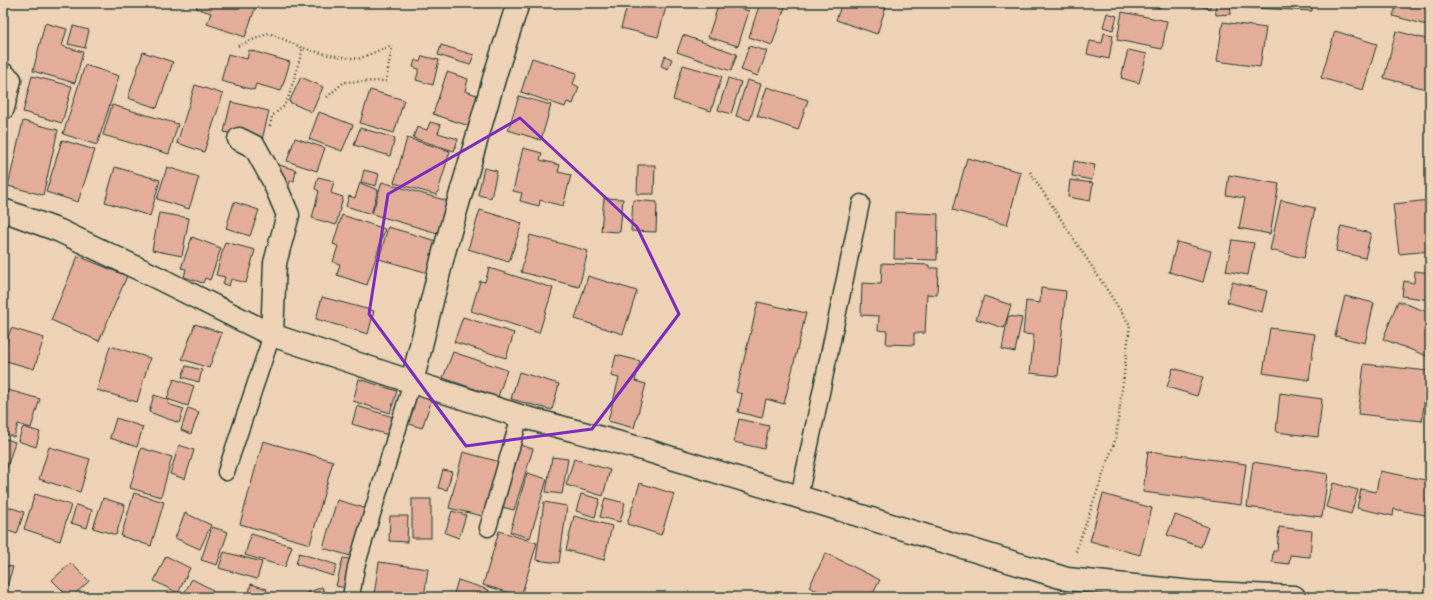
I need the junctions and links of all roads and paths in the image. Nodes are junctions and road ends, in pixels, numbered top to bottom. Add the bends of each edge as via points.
1 (518, 3) edge
2 (238, 46) dead end
3 (303, 48) junction
4 (3, 74) edge
5 (327, 97) dead end
6 (3, 108) edge
7 (238, 139) dead end
8 (264, 163) junction
9 (1030, 172) dead end
10 (861, 203) dead end
11 (3, 210) edge
12 (272, 335) junction
13 (412, 382) junction
14 (520, 416) junction
15 (226, 472) dead end
16 (799, 497) junction
17 (488, 528) dead end
18 (1066, 578) junction
19 (351, 597) edge
20 (1294, 597) edge

1 - 13 street via 444,252
2 - 3 path via 269,33
3 - 5 path via 358,59 392,45 386,81 344,82
3 - 8 path via 288,99 272,116 268,134 273,146
4 - 6 street via 10,80
7 - 8 street via 255,146
8 - 12 street via 288,215 275,263
9 - 18 path via 1130,325 1116,438
10 - 16 lane
11 - 12 street via 60,231
12 - 13 street
12 - 15 lane
13 - 14 street
13 - 19 lane via 356,567
14 - 16 street via 639,448
14 - 17 lane
16 - 18 street
18 - 20 street via 1193,592

